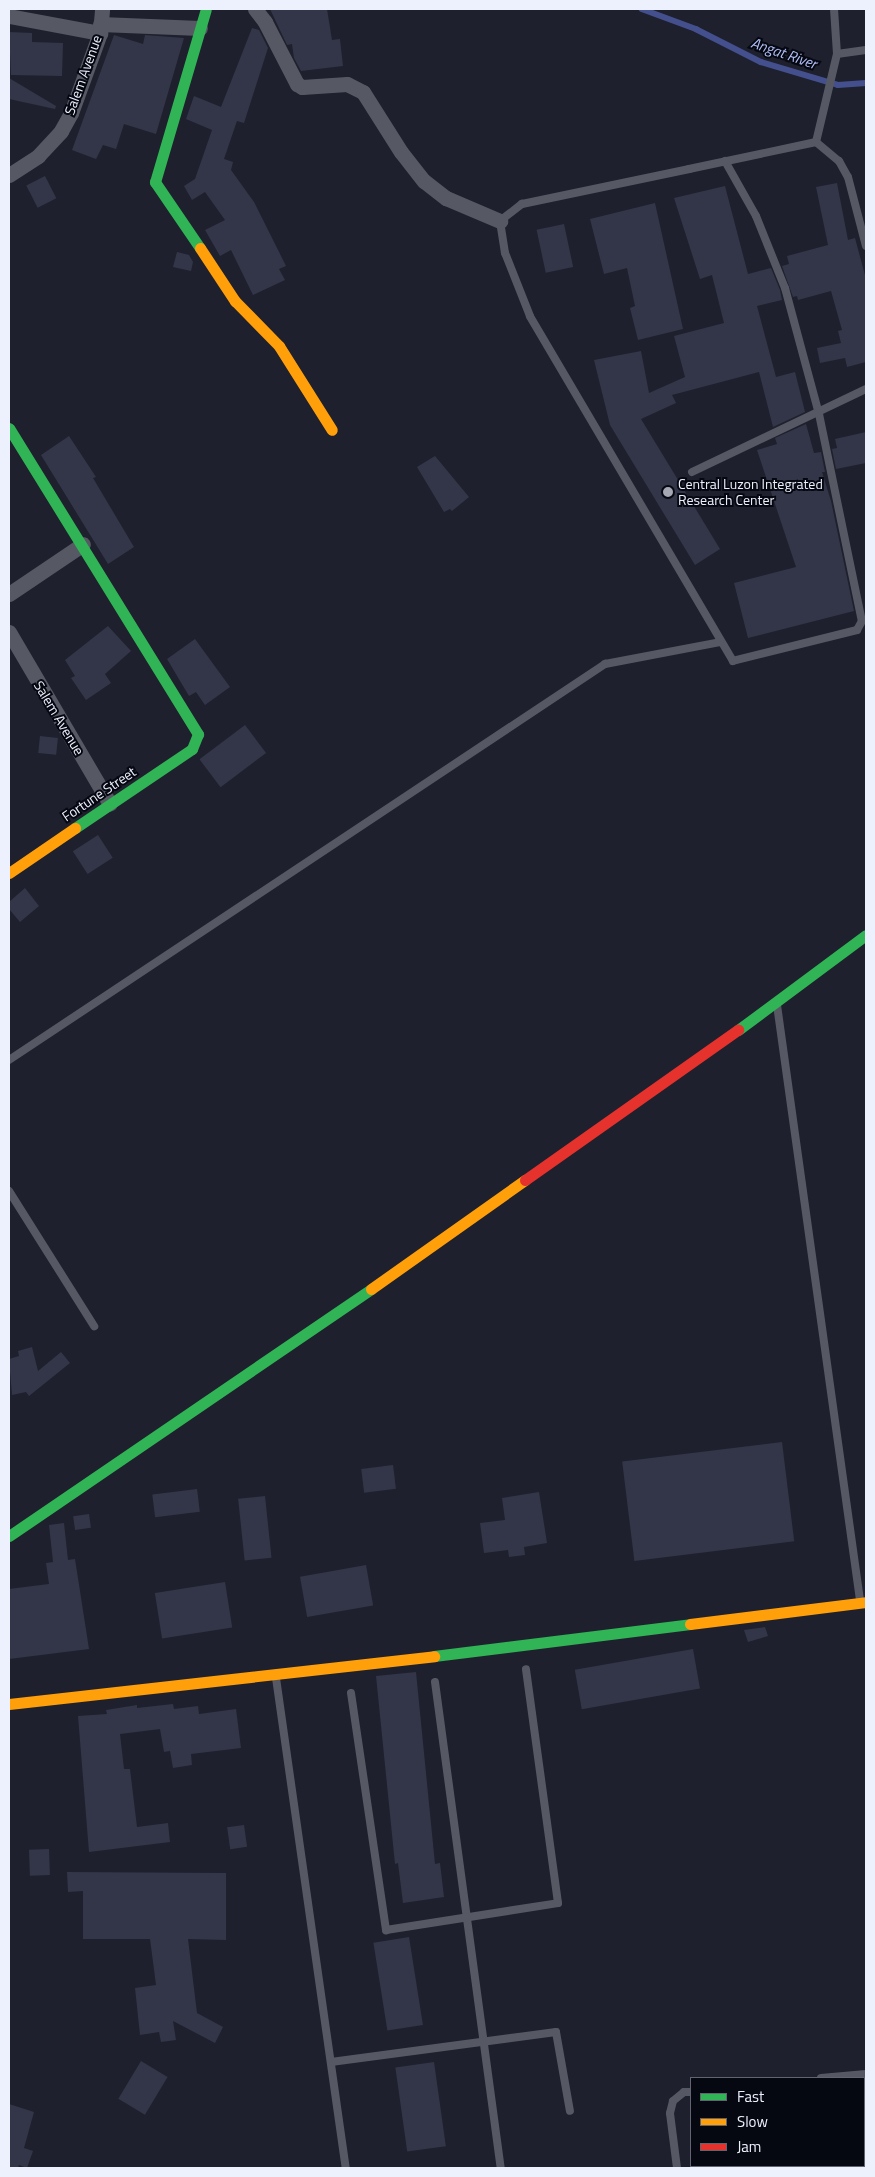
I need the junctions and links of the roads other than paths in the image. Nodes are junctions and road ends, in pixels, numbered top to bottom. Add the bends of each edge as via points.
1 (206, 9) edge
2 (255, 9) edge
3 (834, 9) edge
4 (9, 16) edge
5 (101, 22) edge
6 (200, 28) junction
7 (866, 50) edge
8 (837, 54) junction
9 (816, 142) junction
10 (725, 161) junction
11 (9, 175) edge
12 (500, 220) junction
13 (866, 246) edge
14 (866, 389) edge
15 (819, 414) junction
16 (9, 428) edge
17 (332, 430) dead end
18 (692, 472) dead end
19 (83, 544) junction
20 (9, 594) edge
21 (9, 632) edge
22 (720, 642) junction
23 (110, 804) junction
24 (9, 873) edge
25 (866, 935) edge
26 (777, 1003) junction
27 (9, 1060) edge
28 (9, 1191) edge
29 (94, 1326) dead end
30 (9, 1536) edge
31 (863, 1602) edge
32 (526, 1669) dead end
33 (276, 1676) junction
34 (435, 1682) dead end
35 (351, 1693) dead end
36 (9, 1704) edge
37 (468, 1917) junction
38 (484, 2042) junction
39 (331, 2062) junction
40 (866, 2074) edge
41 (832, 2077) edge
42 (690, 2092) edge
43 (570, 2111) dead end
44 (346, 2168) edge
45 (501, 2168) edge
46 (677, 2168) edge

1 - 6 street
2 - 12 street via 297,84 302,87 347,84 363,92 401,152 424,181 446,198
3 - 8 lane
4 - 5 street
5 - 6 street
5 - 11 street, Salem Avenue via 71,112 61,131 38,156
6 - 17 street via 155,182 230,294 279,346
7 - 8 lane
8 - 9 lane
9 - 10 lane
9 - 13 lane via 839,161 848,177
10 - 12 lane via 522,204
10 - 15 lane via 756,216 784,288
12 - 22 lane via 504,253 534,324 599,439 714,624
14 - 15 lane
15 - 18 lane
15 - 22 lane via 862,621 860,627 733,661
16 - 19 street
19 - 20 street
19 - 23 street, Fortune Street via 198,734 192,749
21 - 23 street, Salem Avenue
22 - 27 lane via 605,664
23 - 24 street, Fortune Street
25 - 26 street
26 - 30 street via 270,1360
26 - 31 lane
28 - 29 lane
31 - 33 street
32 - 37 lane via 558,1903
33 - 36 street
33 - 39 lane
34 - 37 lane
35 - 37 lane via 386,1930
37 - 38 lane
38 - 39 lane
38 - 43 lane via 556,2032
38 - 45 lane
39 - 44 lane
40 - 41 lane
42 - 46 lane via 684,2092 673,2101 670,2113

